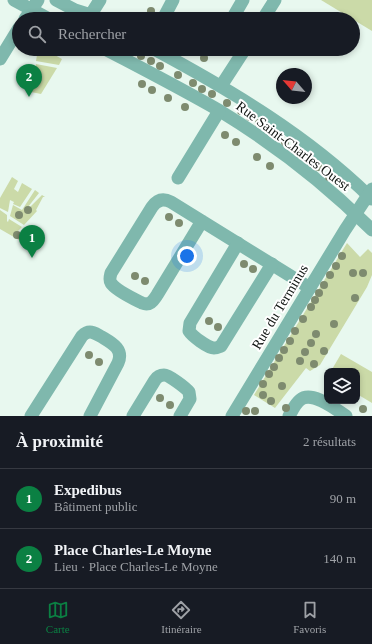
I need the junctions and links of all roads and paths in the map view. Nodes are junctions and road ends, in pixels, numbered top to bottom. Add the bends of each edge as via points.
1 (14, 0) edge
2 (56, 0) edge
3 (100, 0) edge
4 (173, 0) edge
5 (243, 0) edge
6 (276, 0) edge
7 (31, 9) edge
8 (79, 12) edge
9 (95, 12) edge
10 (167, 12) edge
11 (236, 12) edge
12 (268, 12) edge
13 (12, 39) edge
14 (118, 56) edge
15 (167, 56) edge
16 (240, 56) edge
17 (0, 59) edge
18 (221, 86) junction
19 (219, 110) junction
20 (178, 178) dead end
21 (371, 194) edge
22 (356, 214) junction
23 (202, 221) junction
24 (372, 230) edge
25 (238, 243) junction
26 (272, 264) junction
27 (310, 288) junction
28 (32, 416) edge
29 (90, 416) edge
30 (133, 416) edge
31 (180, 416) edge
32 (232, 416) edge
33 (289, 416) edge
34 (346, 416) edge

1 - 7 street
2 - 8 street
3 - 9 street
4 - 10 street
5 - 11 street
6 - 12 street
13 - 17 street
14 - 19 street, Rue Saint-Charles Ouest
15 - 18 street, Rue Saint-Charles Ouest
16 - 18 street
18 - 21 street, Rue Saint-Charles Ouest via 300,138
19 - 20 street
19 - 22 street, Rue Saint-Charles Ouest via 307,172
21 - 22 street, Rue du Terminus
22 - 24 street, Rue Saint-Charles Ouest
22 - 27 street, Rue du Terminus
23 - 23 street via 168,201 157,202 111,273 111,283 142,303 152,302
23 - 25 street
25 - 26 street
25 - 26 street via 190,323 189,331 193,336 212,348 221,346
26 - 27 street
27 - 32 street, Rue du Terminus
28 - 29 street via 82,336 90,332 113,344 119,350 120,356
30 - 31 street via 155,380 164,375 189,392 190,399
33 - 34 street via 298,401 309,396 317,398

